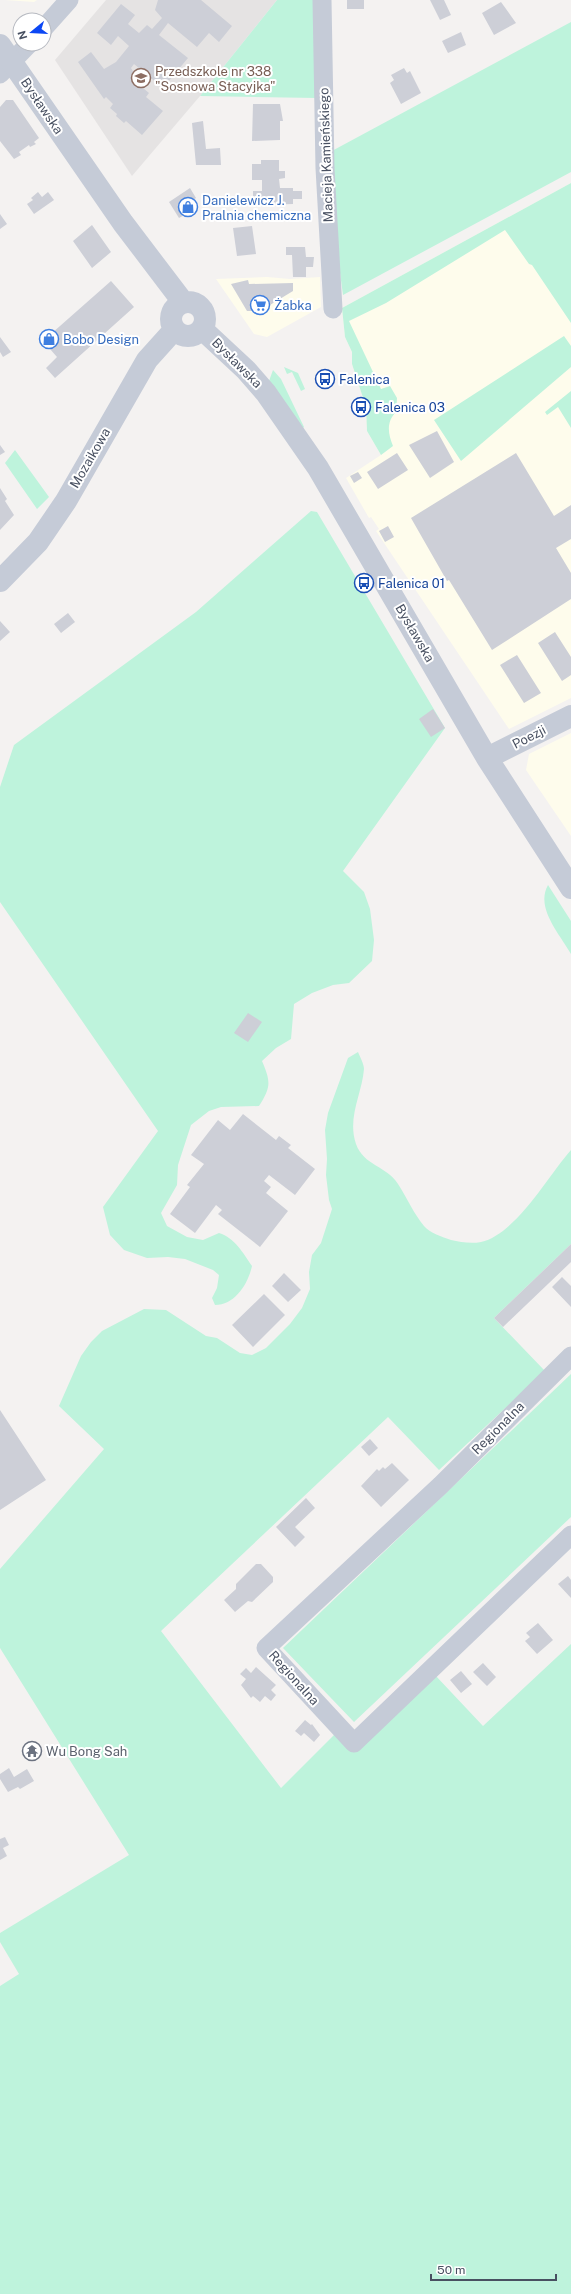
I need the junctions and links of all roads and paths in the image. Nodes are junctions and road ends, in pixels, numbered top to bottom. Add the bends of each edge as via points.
1 (69, 0) edge
2 (322, 0) edge
3 (52, 19) edge
4 (16, 52) edge
5 (4, 60) edge
6 (183, 302) junction
7 (333, 309) dead end
8 (174, 330) junction
9 (203, 330) junction
10 (0, 581) edge
11 (571, 716) edge
12 (487, 758) junction
13 (571, 888) edge
14 (571, 1356) edge
15 (571, 1535) edge

1 - 3 street
2 - 7 street, Macieja Kamieńskiego via 325,168
4 - 5 street
5 - 6 street, Bysławska
6 - 8 street via 173,310 171,324
6 - 9 street via 195,303 203,310 206,322
8 - 9 street via 189,337
8 - 10 street, Mozaikowa via 147,360 66,501 38,542
9 - 12 street, Bysławska via 246,370 261,388 318,468
11 - 12 street, Poezji
12 - 13 street, Bysławska
14 - 15 street, Regionalna via 441,1485 266,1648 354,1743

